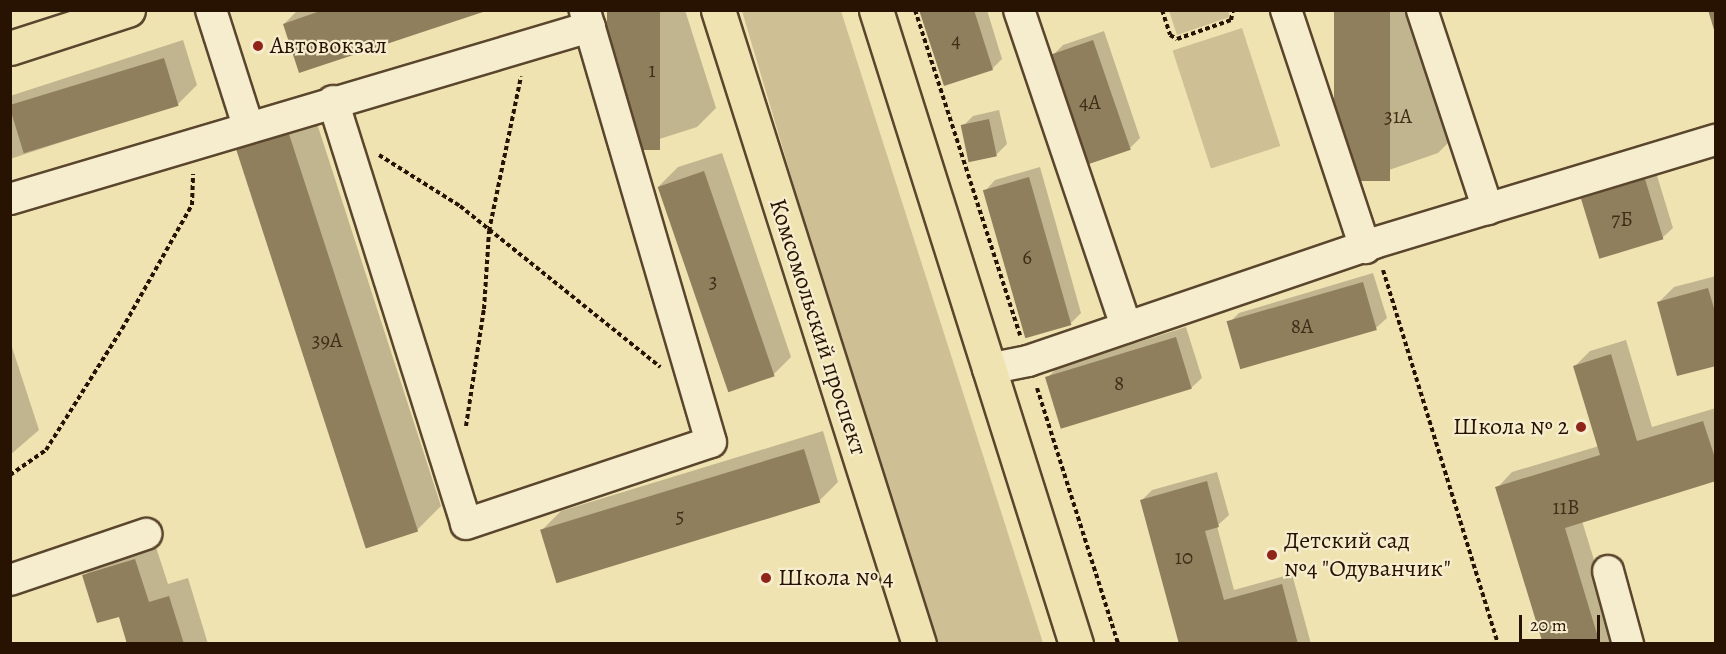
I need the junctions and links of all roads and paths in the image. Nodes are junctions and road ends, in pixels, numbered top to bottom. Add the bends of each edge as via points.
1 (128, 10) edge
2 (211, 10) edge
3 (718, 10) edge
4 (876, 10) edge
5 (915, 10) edge
6 (1019, 10) edge
7 (1162, 10) edge
8 (1233, 10) edge
9 (1286, 10) edge
10 (1422, 10) edge
11 (587, 19) edge
12 (525, 46) junction
13 (10, 48) edge
14 (333, 101) junction
15 (248, 126) junction
16 (343, 132) junction
17 (1716, 140) edge
18 (193, 143) junction
19 (10, 198) edge
20 (1488, 209) junction
21 (489, 231) junction
22 (1370, 246) junction
23 (1126, 327) junction
24 (1028, 360) junction
25 (988, 369) junction
26 (696, 393) junction
27 (464, 436) dead end
28 (10, 475) edge
29 (146, 534) dead end
30 (1608, 571) dead end
31 (10, 580) edge
32 (919, 644) edge
33 (1076, 644) edge
34 (1119, 644) edge
35 (1498, 644) edge
36 (1628, 644) edge

1 - 13 main road
2 - 15 lane
3 - 32 main road, Комсомольский проспект
4 - 25 main road
5 - 24 path
6 - 23 lane
7 - 8 path via 1170,35 1177,39 1231,20
9 - 22 lane
10 - 20 lane
11 - 12 lane
11 - 26 lane
12 - 14 lane
12 - 21 path
14 - 15 lane
14 - 16 lane
15 - 18 lane
16 - 21 path via 460,206
16 - 26 lane via 466,524 711,442
17 - 20 lane
18 - 19 lane
18 - 28 path via 192,205 177,234 46,450
20 - 22 lane
21 - 26 path
21 - 27 path via 474,390
22 - 23 lane
22 - 35 path
23 - 24 lane
24 - 25 lane
24 - 34 path
25 - 33 main road
29 - 31 lane
30 - 36 lane

